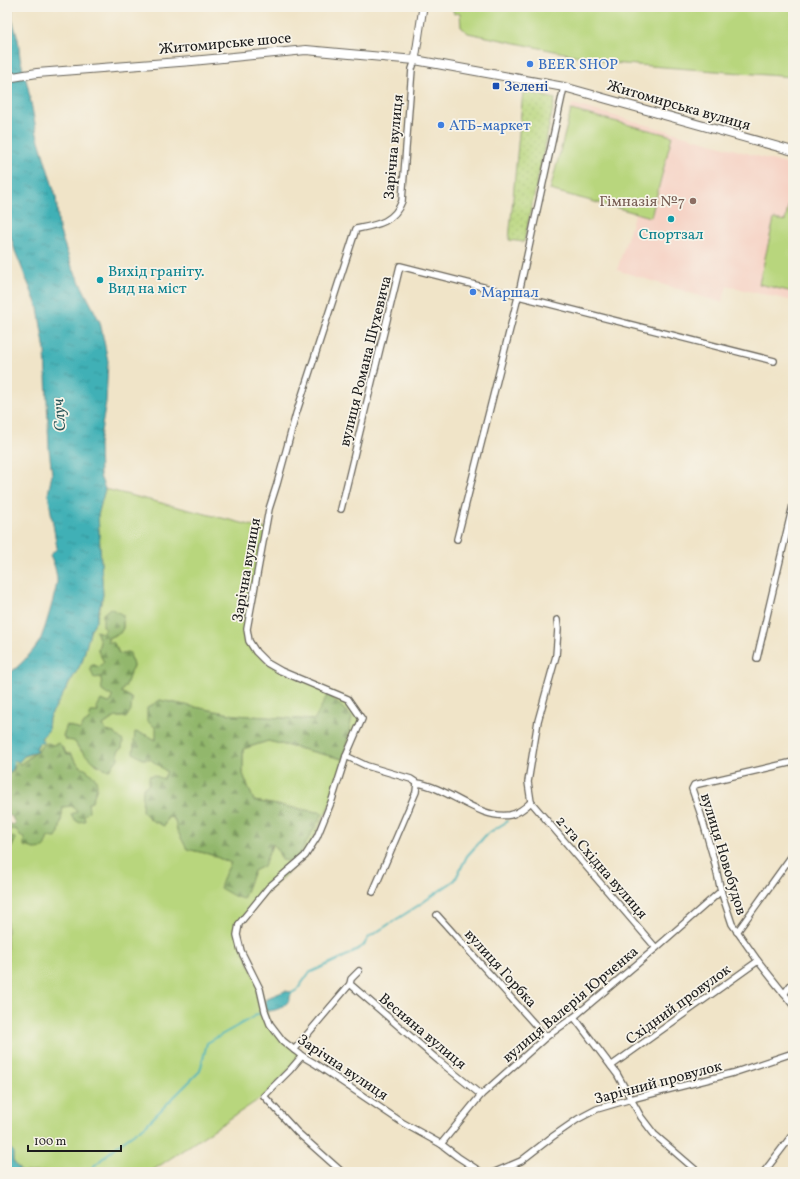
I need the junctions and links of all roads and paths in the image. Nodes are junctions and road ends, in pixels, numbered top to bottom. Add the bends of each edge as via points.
1 (423, 7) edge
2 (415, 60) junction
3 (7, 78) edge
4 (564, 87) junction
5 (793, 151) edge
6 (518, 296) junction
7 (774, 362) dead end
8 (793, 506) edge
9 (341, 509) dead end
10 (457, 539) dead end
11 (557, 620) dead end
12 (757, 658) dead end
13 (346, 756) junction
14 (793, 762) edge
15 (417, 783) junction
16 (530, 802) junction
17 (793, 854) edge
18 (721, 890) junction
19 (373, 892) dead end
20 (437, 915) dead end
21 (737, 932) junction
22 (656, 948) junction
23 (758, 961) junction
24 (359, 971) dead end
25 (793, 982) edge
26 (350, 984) junction
27 (784, 994) junction
28 (793, 1006) edge
29 (574, 1017) junction
30 (546, 1037) junction
31 (294, 1050) junction
32 (793, 1053) edge
33 (302, 1056) junction
34 (611, 1066) junction
35 (481, 1095) junction
36 (631, 1099) junction
37 (793, 1134) edge
38 (441, 1144) junction
39 (342, 1172) edge
40 (481, 1172) edge
41 (495, 1172) edge
42 (698, 1172) edge
43 (764, 1172) edge

1 - 2 street
2 - 3 main road, Житомирське шосе via 306,50 37,73
2 - 4 main road, Житомирська вулиця
2 - 13 street, Зарічна вулиця via 412,69 402,201 396,214 390,218 356,229 296,414 269,509 247,629 249,641 267,663 348,700 362,719
4 - 5 main road, Житомирська вулиця
4 - 6 street
6 - 7 street, вулиця Романа Шухевича
6 - 9 street, вулиця Романа Шухевича via 400,266
6 - 10 street
8 - 12 street
11 - 16 street via 556,656 538,721 528,782
13 - 15 street
13 - 31 street, Зарічна вулиця via 317,837 305,856 258,898 238,924 237,935 241,951 260,989 270,1024 279,1037
14 - 18 street, вулиця Новобудов via 694,785 693,796 701,815
15 - 16 street via 438,788 484,812 498,815 510,815 522,810
15 - 19 street via 416,792
16 - 22 street, 2-га Східна вулиця
17 - 21 street
18 - 21 street, вулиця Новобудов
18 - 22 street, вулиця Валерія Юрченка
20 - 30 street, вулиця Горбка
21 - 23 street, вулиця Новобудов
22 - 29 street, вулиця Валерія Юрченка
23 - 27 street, вулиця Новобудов
23 - 34 street, Східний провулок
24 - 26 street
25 - 27 street
26 - 31 street
26 - 35 street, Весняна вулиця
27 - 28 street, вулиця Новобудов
29 - 30 street, вулиця Валерія Юрченка
29 - 34 street
30 - 35 street, вулиця Валерія Юрченка
31 - 33 street, Зарічна вулиця
32 - 36 street, Зарічний провулок via 733,1074
33 - 38 street, Зарічна вулиця via 403,1123
33 - 39 street via 264,1096 297,1132
34 - 36 street
35 - 38 street, вулиця Валерія Юрченка
36 - 41 street, Зарічний провулок via 597,1109 578,1119 521,1161
36 - 42 street via 654,1134
37 - 43 street
38 - 40 street, Зарічна вулиця

